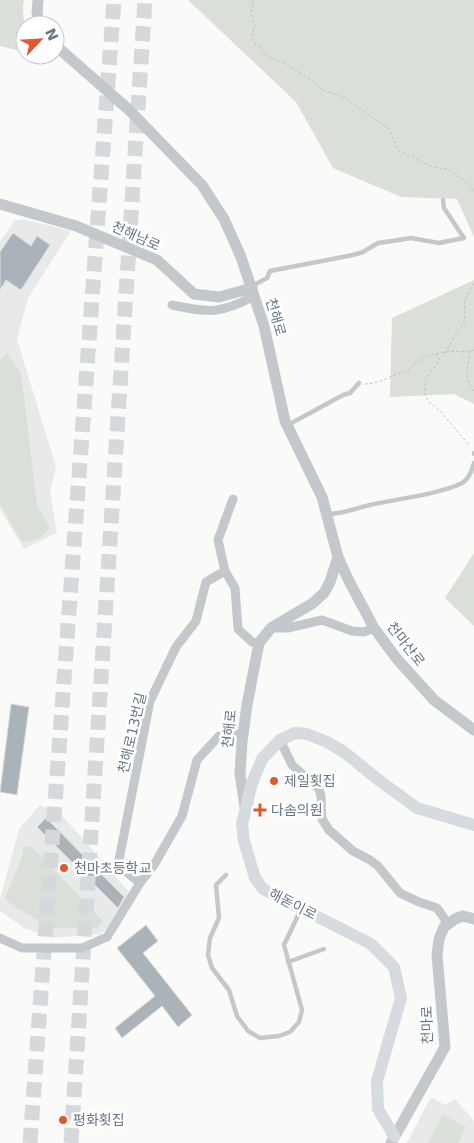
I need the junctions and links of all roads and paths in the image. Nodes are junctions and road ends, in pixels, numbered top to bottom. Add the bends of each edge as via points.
1 (38, 0) edge
2 (253, 0) edge
3 (38, 15) edge
4 (65, 54) edge
5 (474, 192) edge
6 (443, 200) dead end
7 (0, 204) edge
8 (474, 282) edge
9 (252, 290) junction
10 (172, 305) dead end
11 (470, 350) junction
12 (474, 350) edge
13 (436, 353) junction
14 (445, 354) junction
15 (359, 383) joint
16 (474, 391) edge
17 (287, 425) junction
18 (474, 453) edge
19 (474, 463) edge
20 (233, 500) dead end
21 (326, 514) junction
22 (338, 557) junction
23 (225, 571) junction
24 (271, 628) junction
25 (374, 628) junction
26 (260, 643) junction
27 (474, 730) edge
28 (244, 733) junction
29 (280, 740) junction
30 (246, 808) junction
31 (474, 825) edge
32 (226, 874) dead end
33 (140, 883) junction
34 (302, 908) junction
35 (474, 918) edge
36 (448, 924) junction
37 (0, 938) edge
38 (324, 949) dead end
39 (288, 962) junction
40 (392, 1139) edge

1 - 3 street
2 - 5 path via 251,14 255,26 252,36 255,45 266,56 283,62 321,89 348,99 388,128 399,151 433,167 448,169 465,180
4 - 9 street, 천해로 via 128,109 202,185 224,219
6 - 9 lane via 444,208 464,238 439,243 411,238 378,243 353,255 270,272
7 - 9 street, 천해남로 via 76,226 157,260 194,294 219,297
8 - 14 path via 465,299 464,324
9 - 10 street via 228,308 218,311
9 - 17 street, 천해로 via 269,345
11 - 12 path
11 - 14 path
11 - 16 path via 467,376
13 - 14 path
13 - 15 path via 415,363 407,372 377,383
13 - 18 path via 440,360 425,383 425,396 464,437
15 - 17 lane via 350,393
17 - 21 street, 천해로 via 322,497
19 - 21 lane via 468,478 445,489
20 - 23 street via 218,540
21 - 22 street, 천해로
22 - 24 street, 천해로 via 324,593
22 - 25 street, 천마산로
23 - 26 street via 235,588 238,629 252,642
23 - 33 street, 천해로13번길 via 206,582 196,621 176,647 150,701 118,865
24 - 25 street via 288,628 322,620 352,631 364,632
24 - 26 street, 천해로
25 - 27 street, 천마산로 via 434,700
26 - 28 street, 천해로
28 - 30 street, 천해로 via 240,774
28 - 33 street via 219,736 197,760 182,816 154,866
29 - 30 main road, 해돋이로 via 262,759
29 - 31 main road via 295,734 307,734 327,742 417,808
29 - 36 street via 292,765 319,789 322,819 329,830 353,851 378,866 400,892 437,908
30 - 34 main road, 해돋이로 via 242,824 244,841 255,878 263,889
32 - 39 lane via 216,885 219,918 210,938 208,955 212,968 229,990 237,1016 248,1031 260,1038 290,1032 299,1022 302,1010
33 - 37 street via 106,937 82,948 22,948
34 - 39 lane via 284,945
34 - 40 main road, 해돋이로 via 371,944 394,967 400,998 377,1081 378,1109
35 - 36 street via 463,916
36 - 40 street, 천마로 via 439,938 437,955 445,1046
38 - 39 lane

